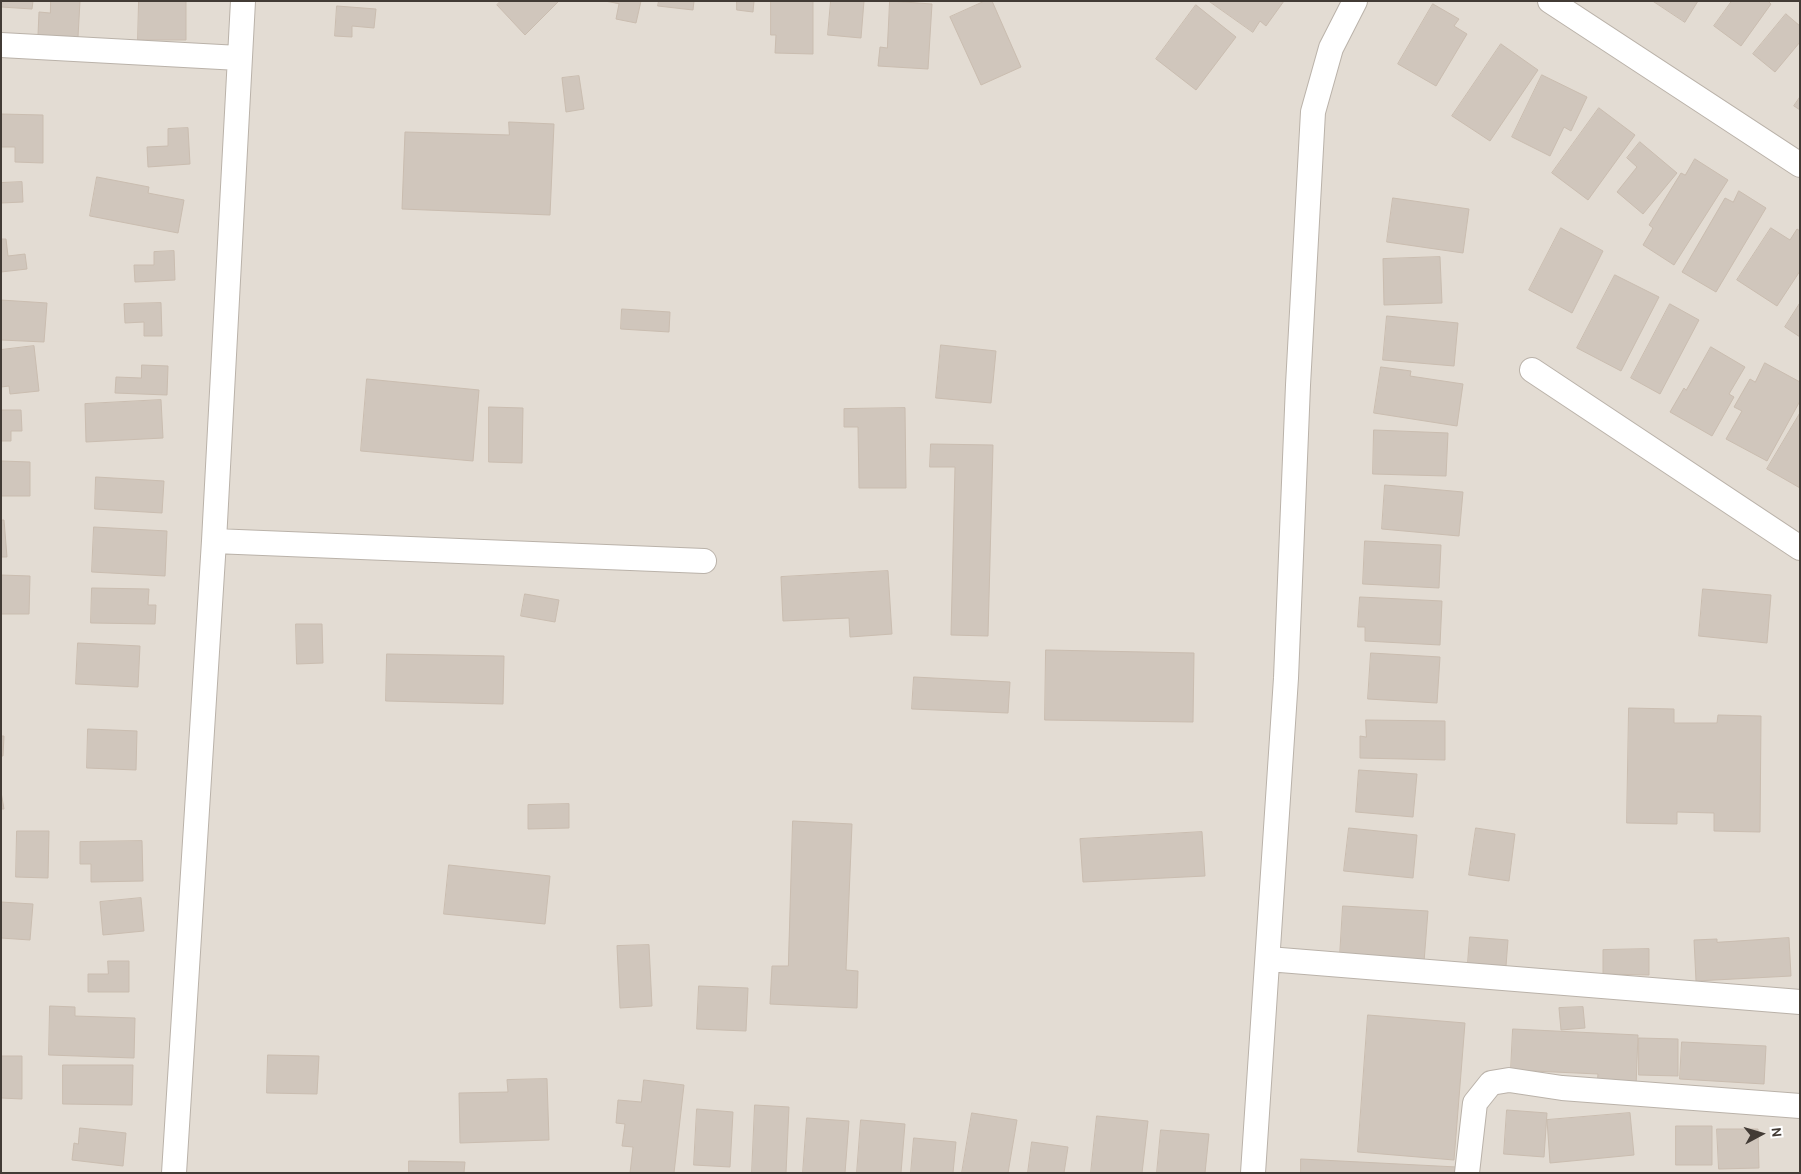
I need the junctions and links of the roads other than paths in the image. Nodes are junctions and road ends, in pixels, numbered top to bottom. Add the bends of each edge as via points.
1 (242, 1) edge
2 (1355, 1) edge
3 (1550, 1) edge
4 (1, 45) edge
5 (239, 58) junction
6 (1800, 165) edge
7 (1532, 370) dead end
8 (214, 541) junction
9 (1800, 548) edge
10 (704, 561) dead end
11 (1268, 959) junction
12 (1800, 1002) edge
13 (1800, 1106) edge
14 (174, 1173) edge
15 (1252, 1173) edge
16 (1467, 1173) edge

1 - 5 street
2 - 11 street via 1331,48 1313,112 1286,678
3 - 6 street
4 - 5 street
5 - 8 street
7 - 9 street
8 - 10 street
8 - 14 street
11 - 12 street
11 - 15 street
13 - 16 street via 1562,1088 1510,1080 1491,1083 1475,1103

